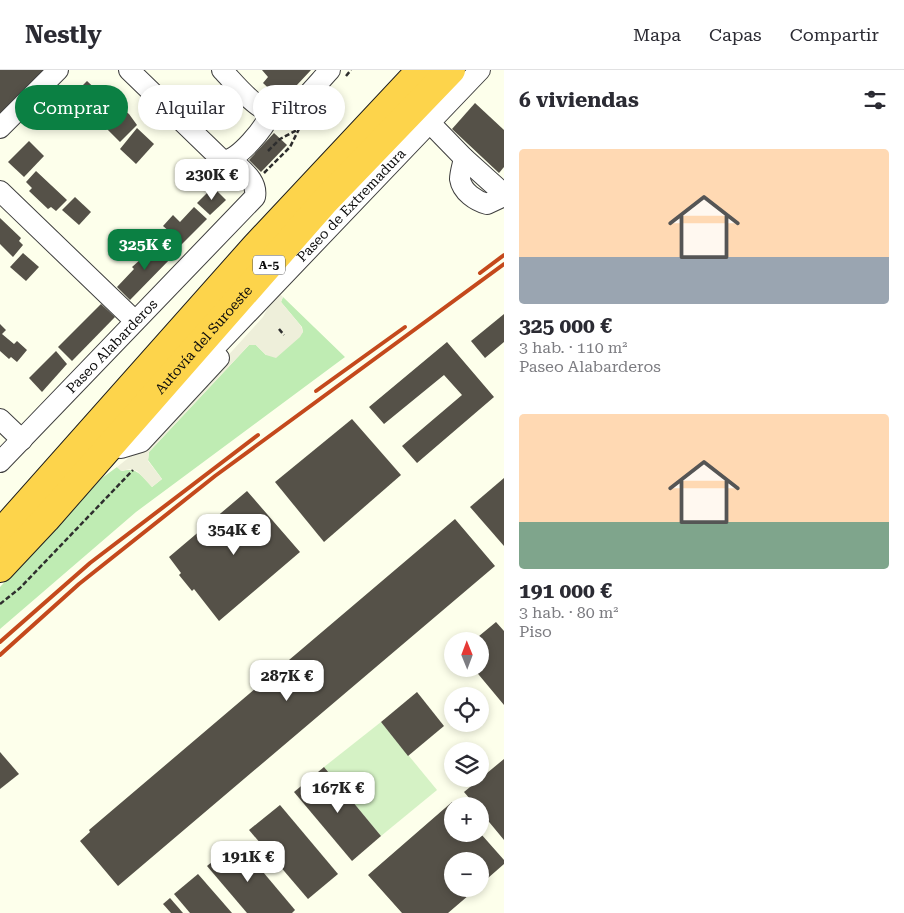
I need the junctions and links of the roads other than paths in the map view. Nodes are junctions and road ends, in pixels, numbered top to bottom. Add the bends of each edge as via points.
1 (58, 70) edge
2 (129, 70) edge
3 (222, 70) edge
4 (330, 70) edge
5 (399, 70) edge
6 (421, 70) edge
7 (451, 70) edge
8 (480, 70) edge
9 (316, 85) edge
10 (253, 102) edge
11 (429, 122) junction
12 (0, 128) edge
13 (260, 130) edge
14 (232, 160) junction
15 (0, 191) edge
16 (504, 195) edge
17 (256, 246) junction
18 (135, 321) junction
19 (0, 419) edge
20 (22, 440) junction
21 (0, 462) edge
22 (94, 466) junction
23 (0, 534) edge
24 (0, 568) edge

1 - 12 street
2 - 14 street via 223,161
3 - 10 street
4 - 9 street
5 - 17 highway via 264,223
6 - 17 highway, Autovía del Suroeste / A-5
7 - 22 highway, Autovía del Suroeste / A-5 via 326,201
8 - 11 street, Paseo de Extremadura
11 - 16 street
11 - 22 street, Paseo de Extremadura via 121,448
13 - 14 street
14 - 18 street, Paseo Alabarderos via 254,184 255,197
15 - 18 street
17 - 23 highway, Autovía del Suroeste / A-5
18 - 20 street, Paseo Alabarderos
19 - 20 street
20 - 21 street, Paseo Alabarderos
22 - 24 highway, Autovía del Suroeste / A-5

